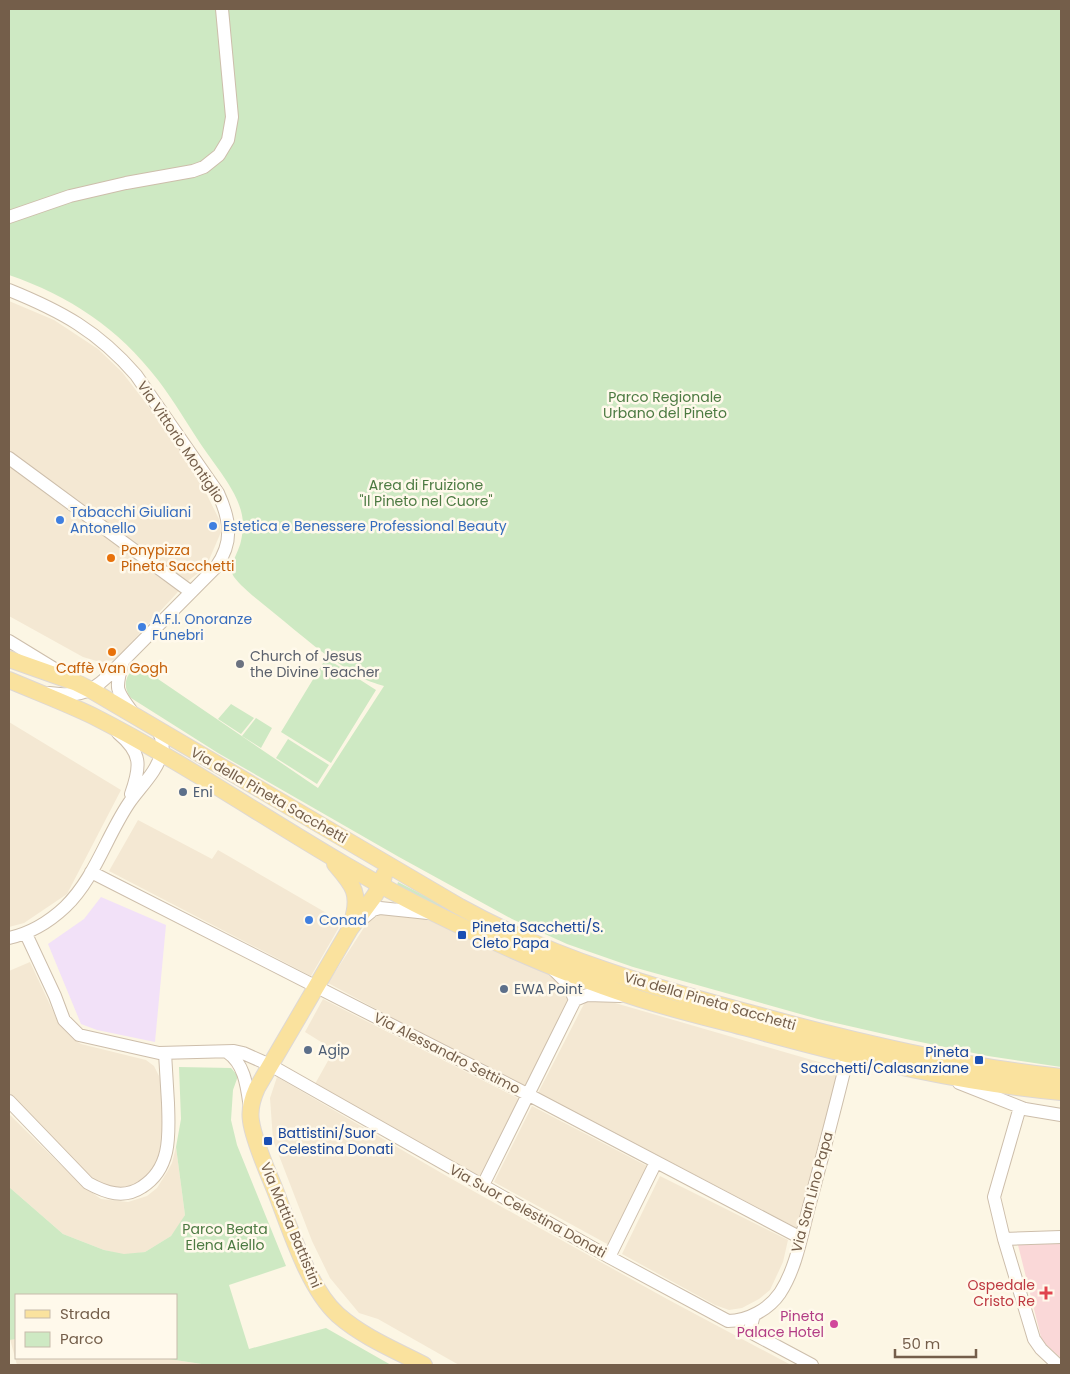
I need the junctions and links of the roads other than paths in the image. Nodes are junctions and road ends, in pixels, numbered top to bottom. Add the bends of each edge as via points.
1 (222, 9) edge
2 (11, 218) edge
3 (9, 280) edge
4 (9, 290) edge
5 (31, 299) junction
6 (9, 458) edge
7 (191, 592) junction
8 (9, 641) edge
9 (9, 659) edge
10 (124, 659) junction
11 (9, 680) edge
12 (84, 687) junction
13 (32, 690) junction
14 (137, 718) junction
15 (107, 724) junction
16 (158, 730) junction
17 (161, 754) junction
18 (128, 804) junction
19 (327, 854) junction
20 (381, 861) junction
21 (91, 872) junction
22 (381, 885) junction
23 (435, 914) junction
24 (350, 929) junction
25 (26, 934) junction
26 (9, 938) edge
27 (550, 967) junction
28 (316, 986) junction
29 (634, 997) junction
30 (575, 1000) junction
31 (227, 1052) junction
32 (165, 1053) junction
33 (848, 1055) junction
34 (270, 1065) junction
35 (941, 1075) junction
36 (1061, 1077) edge
37 (1061, 1092) edge
38 (529, 1095) junction
39 (9, 1102) edge
40 (1020, 1107) junction
41 (250, 1109) junction
42 (1061, 1115) edge
43 (656, 1162) junction
44 (483, 1185) junction
45 (1061, 1237) edge
46 (801, 1238) junction
47 (1004, 1239) junction
48 (609, 1256) junction
49 (754, 1315) junction
50 (1046, 1361) edge
51 (424, 1365) edge
52 (812, 1365) edge
53 (1058, 1365) edge

1 - 2 street via 232,117 228,140 219,155 198,170 70,196
3 - 5 street, Via Vittorio Montiglio
4 - 5 street, Via Vittorio Montiglio
5 - 7 street, Via Vittorio Montiglio via 74,320 120,357 218,493 228,520 226,544 216,567
6 - 7 street
7 - 10 street, Via Vittorio Montiglio
8 - 12 street, Via della Pineta Sacchetti
9 - 12 main road, Via della Pineta Sacchetti
10 - 12 street, Via Vittorio Montiglio via 100,683
10 - 14 street via 117,689
11 - 13 main road, Via della Pineta Sacchetti
12 - 13 street, Via della Pineta Sacchetti via 75,695
12 - 14 main road, Via della Pineta Sacchetti
13 - 15 main road, Via della Pineta Sacchetti
14 - 16 main road, Via della Pineta Sacchetti
15 - 17 main road, Via della Pineta Sacchetti
15 - 18 street via 130,744 137,758 138,772
16 - 17 street
16 - 20 main road, Via della Pineta Sacchetti
17 - 18 street via 149,777
17 - 19 main road, Via della Pineta Sacchetti
18 - 21 street
19 - 22 main road, Via della Pineta Sacchetti
19 - 24 main road, Via della Pineta Sacchetti via 356,893
20 - 22 main road via 384,874
20 - 36 main road, Via della Pineta Sacchetti via 492,924 549,950 629,978 849,1040 948,1061
21 - 25 street via 65,907 44,925
21 - 28 street, Via Alessandro Settimo
22 - 23 main road, Via della Pineta Sacchetti
22 - 24 main road
23 - 24 street via 377,909
23 - 27 main road, Via della Pineta Sacchetti
24 - 28 main road
25 - 26 street
25 - 32 street, Via Suor Celestina Donati via 64,1020 79,1035
27 - 29 main road, Via della Pineta Sacchetti
27 - 30 street via 568,984
28 - 34 main road
28 - 38 street, Via Alessandro Settimo
29 - 30 street via 587,995
29 - 33 main road, Via della Pineta Sacchetti
30 - 38 street
31 - 32 street, Via Suor Celestina Donati
31 - 34 street, Via Suor Celestina Donati via 243,1053
31 - 41 street via 241,1066
32 - 39 street via 167,1151 156,1176 136,1191 111,1193 88,1183
33 - 35 main road, Via della Pineta Sacchetti
33 - 46 street, Via San Lino Papa
34 - 41 main road
34 - 44 street, Via Suor Celestina Donati
35 - 37 main road, Via della Pineta Sacchetti
35 - 40 street, Via della Pineta Sacchetti
38 - 43 street, Via Alessandro Settimo
38 - 44 street
40 - 42 street, Via della Pineta Sacchetti
40 - 47 street via 994,1197
41 - 51 main road, Via Mattia Battistini via 252,1126 269,1175 306,1268 321,1295 337,1314 359,1331
43 - 46 street, Via Alessandro Settimo
43 - 48 street
44 - 48 street, Via Suor Celestina Donati
45 - 47 street
46 - 49 street, Via San Lino Papa via 779,1294
47 - 50 street via 1035,1342
48 - 49 street, Via Suor Celestina Donati via 726,1321
49 - 52 street via 751,1329 754,1334
50 - 53 street

